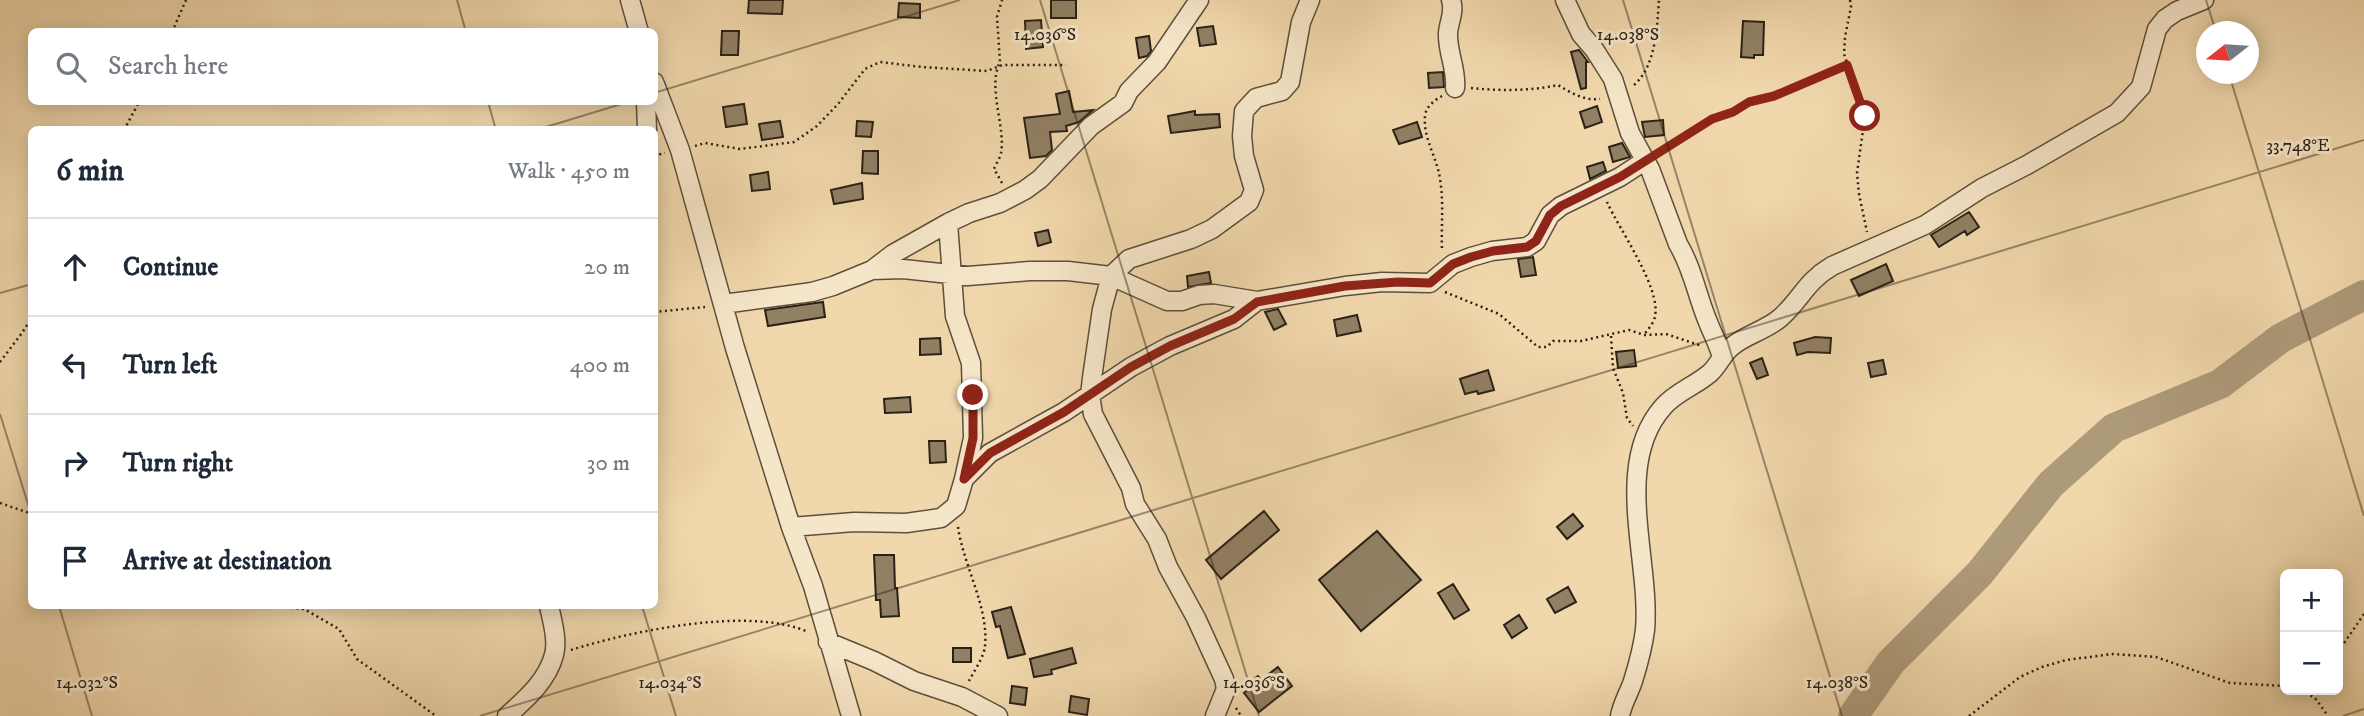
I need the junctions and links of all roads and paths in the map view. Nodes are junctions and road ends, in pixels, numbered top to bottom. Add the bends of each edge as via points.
1 (186, 0) edge
2 (630, 0) edge
3 (1002, 0) edge
4 (1199, 0) edge
5 (1310, 0) edge
6 (1451, 0) edge
7 (1565, 0) edge
8 (1659, 0) edge
9 (1850, 0) edge
10 (2204, 0) edge
11 (174, 28) edge
12 (638, 28) edge
13 (1066, 65) dead end
14 (1847, 65) junction
15 (997, 68) junction
16 (1455, 88) junction
17 (658, 92) edge
18 (1620, 98) junction
19 (136, 105) edge
20 (646, 105) edge
21 (126, 126) edge
22 (647, 126) edge
23 (680, 150) junction
24 (1646, 160) junction
25 (1600, 188) junction
26 (1000, 203) junction
27 (948, 223) junction
28 (1870, 251) junction
29 (872, 270) junction
30 (953, 274) junction
31 (1111, 276) junction
32 (1437, 277) junction
33 (1257, 302) junction
34 (723, 304) junction
35 (658, 312) edge
36 (28, 324) edge
37 (1611, 335) junction
38 (1644, 335) junction
39 (1720, 351) junction
40 (0, 362) edge
41 (1090, 395) junction
42 (1643, 440) junction
43 (964, 479) junction
44 (0, 503) edge
45 (956, 506) junction
46 (28, 513) edge
47 (791, 527) junction
48 (304, 609) edge
49 (551, 609) edge
50 (2364, 614) edge
51 (828, 642) junction
52 (2343, 645) edge
53 (554, 655) junction
54 (2280, 686) edge
55 (2310, 695) edge
56 (962, 696) junction
57 (436, 716) edge
58 (507, 716) edge
59 (851, 716) edge
60 (998, 716) edge
61 (1215, 716) edge
62 (1620, 716) edge
63 (1969, 716) edge
64 (2328, 716) edge

1 - 11 path
2 - 12 street
3 - 15 path via 997,17
4 - 26 street via 1123,103 1091,126 1040,179
5 - 31 street via 1301,22 1290,82 1282,91 1256,98 1244,111 1244,156 1254,190 1249,202 1191,239 1129,259
6 - 16 street via 1448,32
7 - 18 street
8 - 18 path via 1648,63 1639,81
9 - 14 path via 1844,54
10 - 28 street via 2165,19 2157,30 2141,87 2118,113 1925,225
13 - 15 path
14 - 24 path via 1712,119
14 - 28 path via 1865,116 1857,173
15 - 23 path via 987,71 880,62 866,69 817,126 794,142 740,149 705,143
15 - 26 path via 1001,153 994,169 1002,184
16 - 18 path via 1559,85 1591,100
16 - 32 path via 1425,112 1444,208
17 - 23 street
18 - 24 street via 1630,133
19 - 21 path
20 - 22 street
23 - 34 street
24 - 25 street
24 - 39 street
25 - 32 street via 1561,206 1527,247 1493,251 1453,264
25 - 38 path via 1643,269 1656,307 1655,319
26 - 27 street
27 - 29 street
27 - 30 street
28 - 39 street via 1818,275 1782,317
29 - 30 street
29 - 34 street via 812,292
30 - 31 street via 1068,271
30 - 43 street via 955,316 971,363 973,438
31 - 33 street via 1167,301 1214,294
31 - 41 street
32 - 33 street
32 - 37 path via 1454,297 1499,314 1538,347
33 - 41 street via 1234,319 1131,367
34 - 35 path
34 - 47 street
36 - 40 path
37 - 38 path via 1629,330
37 - 42 path via 1613,368 1627,418
38 - 39 path via 1666,334
39 - 42 street via 1712,371 1662,408
41 - 43 street via 990,453
41 - 61 street via 1093,414 1135,504 1157,539 1224,679 1226,690
42 - 62 street via 1637,504 1645,632
43 - 45 street
44 - 46 path
45 - 47 street via 941,518 906,523
45 - 56 path via 960,541 981,607 985,647
47 - 51 street
48 - 57 path via 339,629 357,659
49 - 53 street
50 - 52 path
51 - 53 path via 779,622 709,622 595,642
51 - 56 street via 914,681
51 - 59 street
53 - 58 street via 536,691
54 - 63 path via 2230,683 2156,657 2113,654 2042,667 2020,677
55 - 64 path
56 - 60 street

